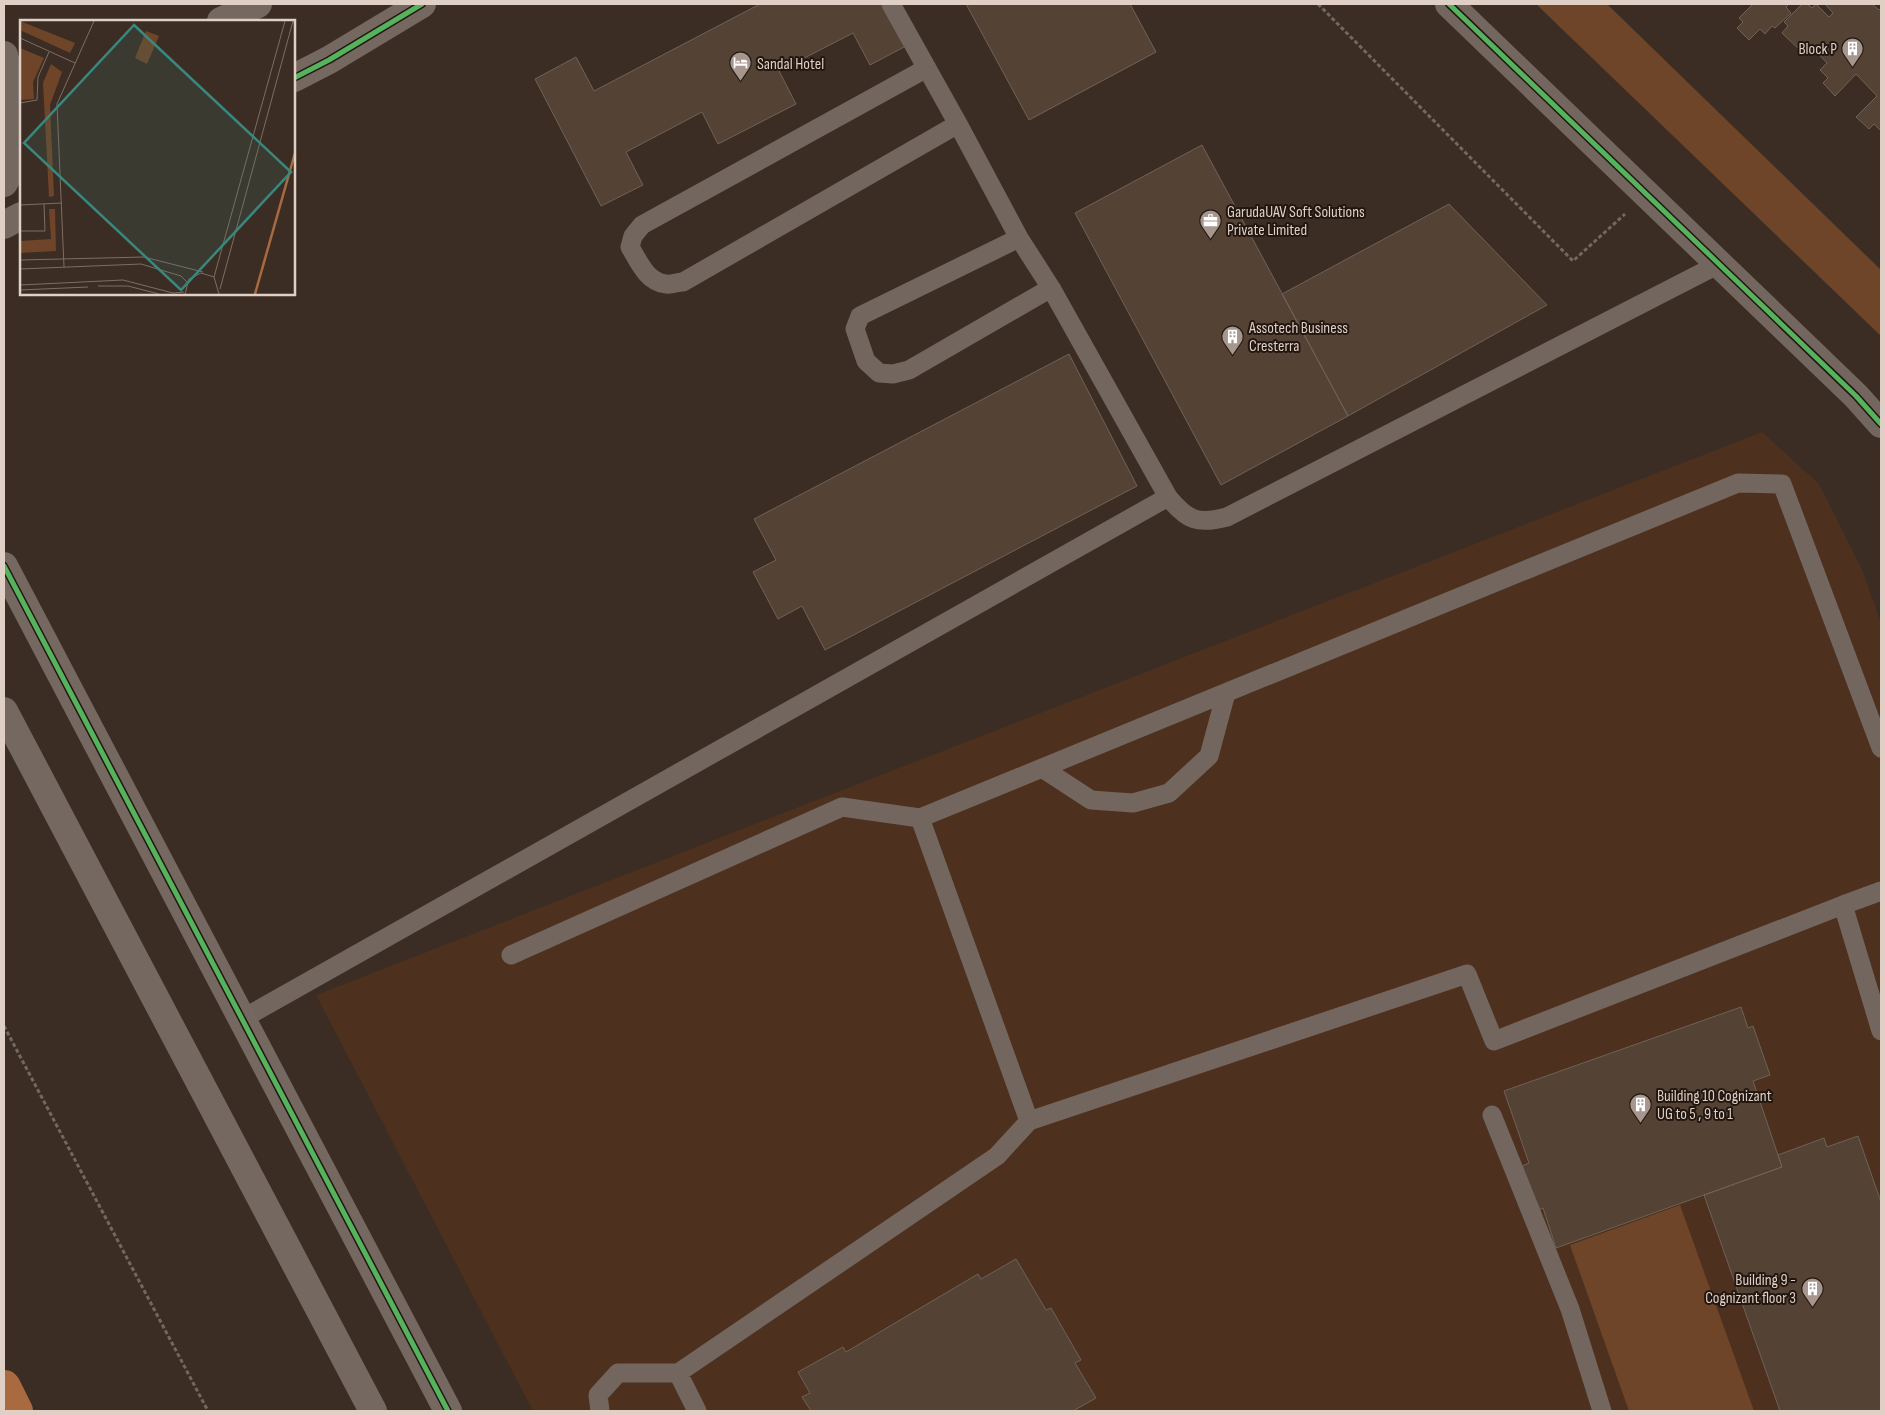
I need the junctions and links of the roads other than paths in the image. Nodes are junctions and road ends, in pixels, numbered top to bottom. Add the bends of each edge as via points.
1 (258, 4) edge
2 (422, 4) edge
3 (891, 4) edge
4 (1449, 4) edge
5 (223, 20) edge
6 (4, 55) edge
7 (927, 68) junction
8 (295, 77) edge
9 (17, 88) edge
10 (958, 124) junction
11 (4, 184) edge
12 (20, 217) edge
13 (4, 225) edge
14 (1019, 238) junction
15 (1720, 264) junction
16 (1051, 288) junction
17 (1881, 424) edge
18 (1168, 497) junction
19 (4, 566) edge
20 (1226, 693) junction
21 (4, 711) edge
22 (1881, 748) edge
23 (1042, 768) junction
24 (920, 818) junction
25 (1881, 891) edge
26 (1843, 905) junction
27 (511, 955) dead end
28 (242, 1019) junction
29 (1881, 1031) edge
30 (1492, 1115) dead end
31 (1029, 1121) junction
32 (678, 1373) junction
33 (372, 1411) edge
34 (448, 1411) edge
35 (600, 1411) edge
36 (697, 1411) edge
37 (1602, 1411) edge

1 - 5 street
2 - 8 street
3 - 7 lane
4 - 15 street
6 - 9 street
7 - 10 lane
7 - 10 lane via 642,226 633,236 630,247 643,271 654,280 667,284 683,282
9 - 11 street via 18,114 9,174
10 - 14 lane
12 - 13 street
14 - 16 lane
14 - 16 lane via 860,316 856,329 866,361 879,373 908,370
15 - 17 street
15 - 18 lane via 1227,517 1208,522 1193,519 1181,512
16 - 18 lane
18 - 28 lane
19 - 28 street
20 - 22 lane via 1738,483 1782,484
20 - 23 lane
20 - 23 lane via 1209,756 1169,793 1133,803 1091,800
21 - 33 street
23 - 24 lane
24 - 27 lane via 842,807
24 - 31 lane
25 - 26 lane
26 - 29 lane
26 - 31 lane via 1494,1041 1467,974
28 - 34 street
30 - 37 lane via 1570,1309
31 - 32 lane via 998,1156
32 - 35 lane via 618,1373 598,1395
32 - 36 lane

